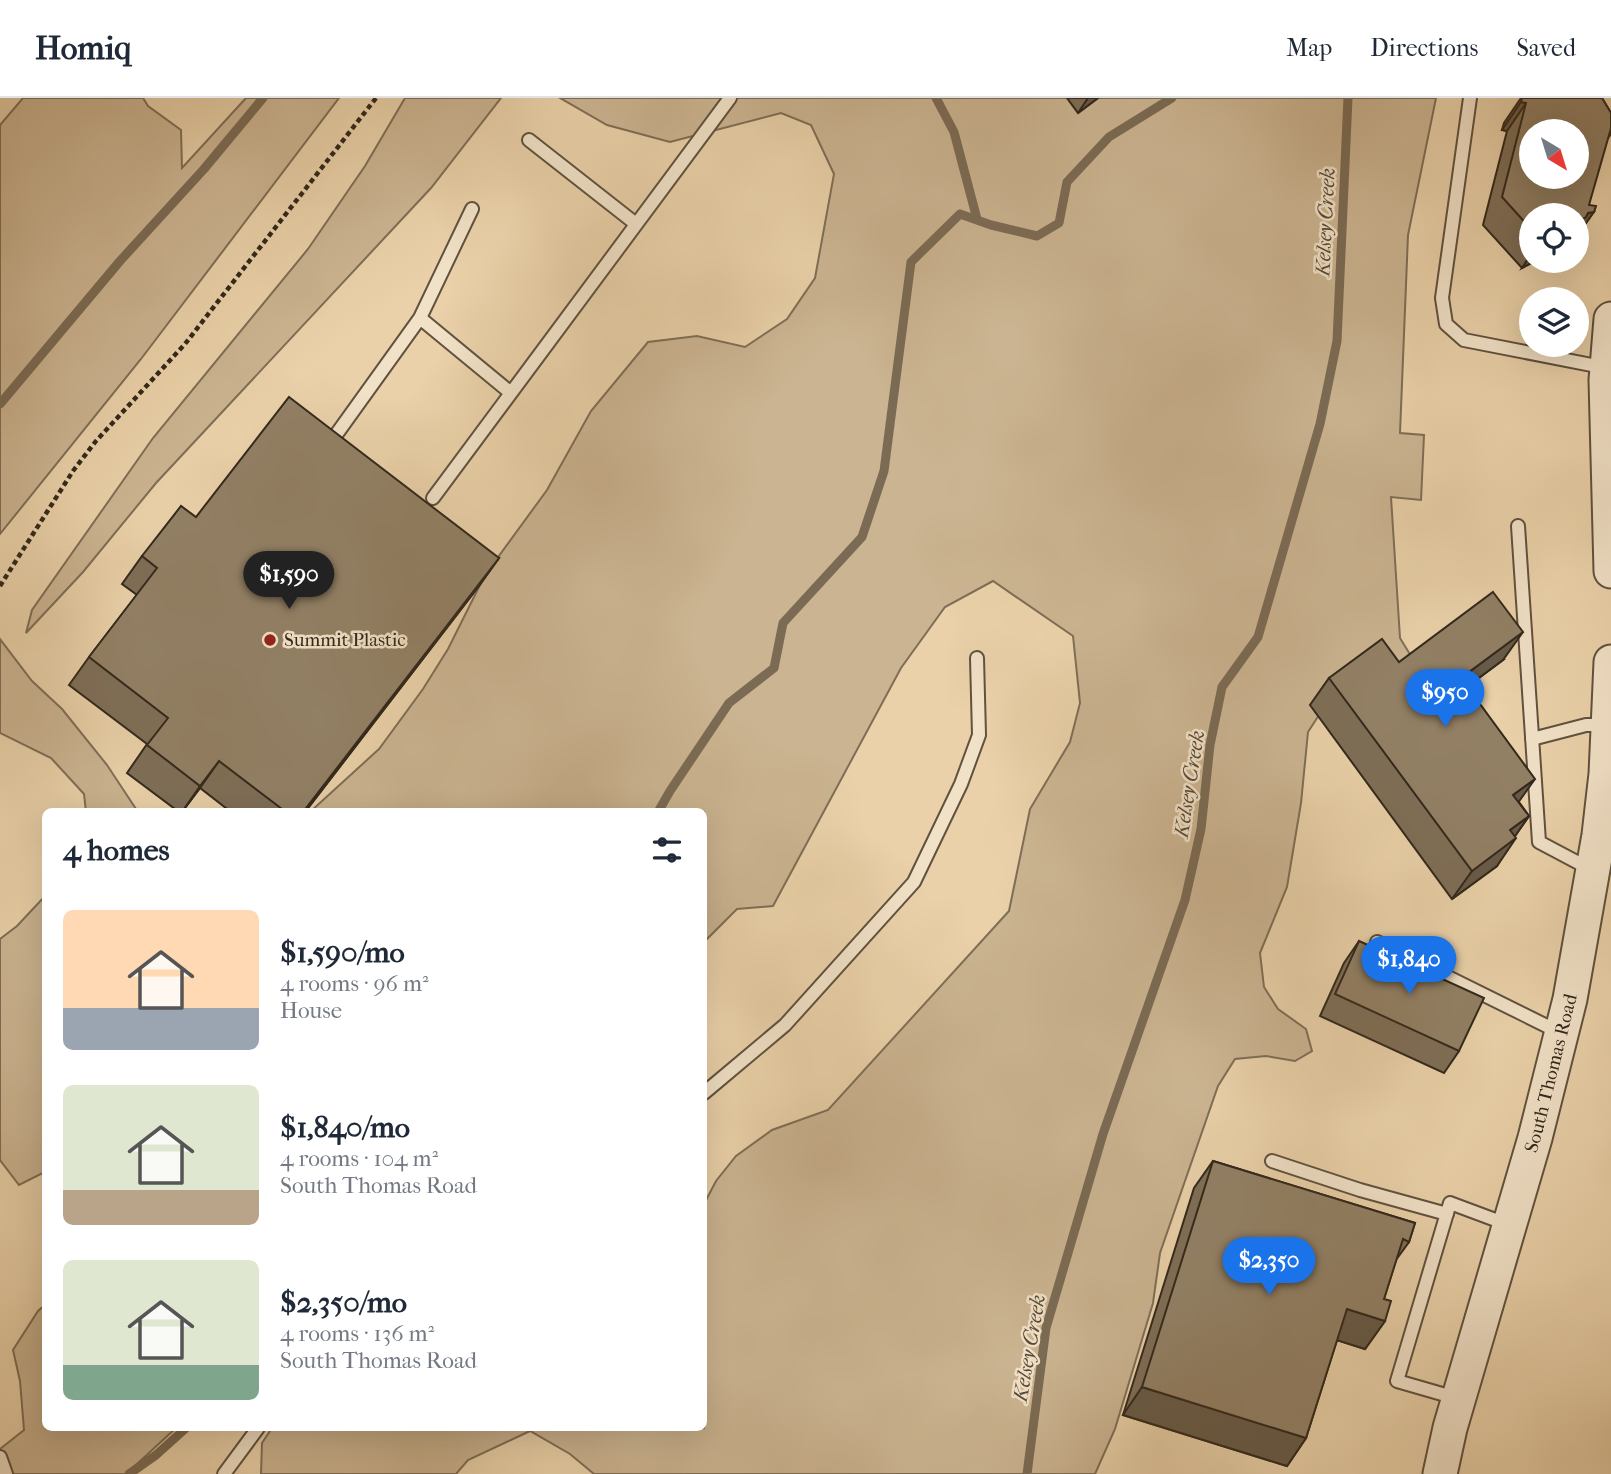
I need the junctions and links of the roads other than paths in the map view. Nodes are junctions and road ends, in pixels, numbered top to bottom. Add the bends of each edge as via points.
1 (730, 98) edge
2 (1470, 98) edge
3 (529, 140) dead end
4 (472, 209) dead end
5 (636, 224) junction
6 (420, 318) junction
7 (1611, 319) edge
8 (1607, 368) junction
9 (512, 393) junction
10 (333, 439) edge
11 (433, 498) dead end
12 (1518, 526) dead end
13 (1611, 571) edge
14 (977, 658) dead end
15 (1611, 662) edge
16 (1608, 725) junction
17 (1532, 739) junction
18 (1593, 871) junction
19 (1377, 942) dead end
20 (1562, 1033) junction
21 (707, 1090) edge
22 (1272, 1161) dead end
23 (1447, 1214) junction
24 (1509, 1226) junction
25 (1458, 1399) junction
26 (256, 1431) edge
27 (0, 1457) edge
28 (6, 1474) edge
29 (224, 1474) edge
30 (1440, 1474) edge

1 - 5 lane
2 - 8 lane via 1441,298 1446,324 1464,340
3 - 5 lane
4 - 6 lane
5 - 9 lane
6 - 9 lane
6 - 10 lane
7 - 8 street
8 - 13 street
9 - 11 lane
12 - 17 lane
14 - 21 lane via 979,735 914,882 785,1025
15 - 16 street, South Thomas Road
16 - 17 lane via 1586,725
16 - 18 street, South Thomas Road
17 - 18 lane via 1539,842
18 - 20 street, South Thomas Road
19 - 20 lane
20 - 24 street, South Thomas Road
22 - 23 lane
23 - 24 lane via 1450,1203
23 - 25 lane via 1397,1381
24 - 25 street, South Thomas Road
25 - 30 street, South Thomas Road
26 - 29 lane
27 - 28 lane

